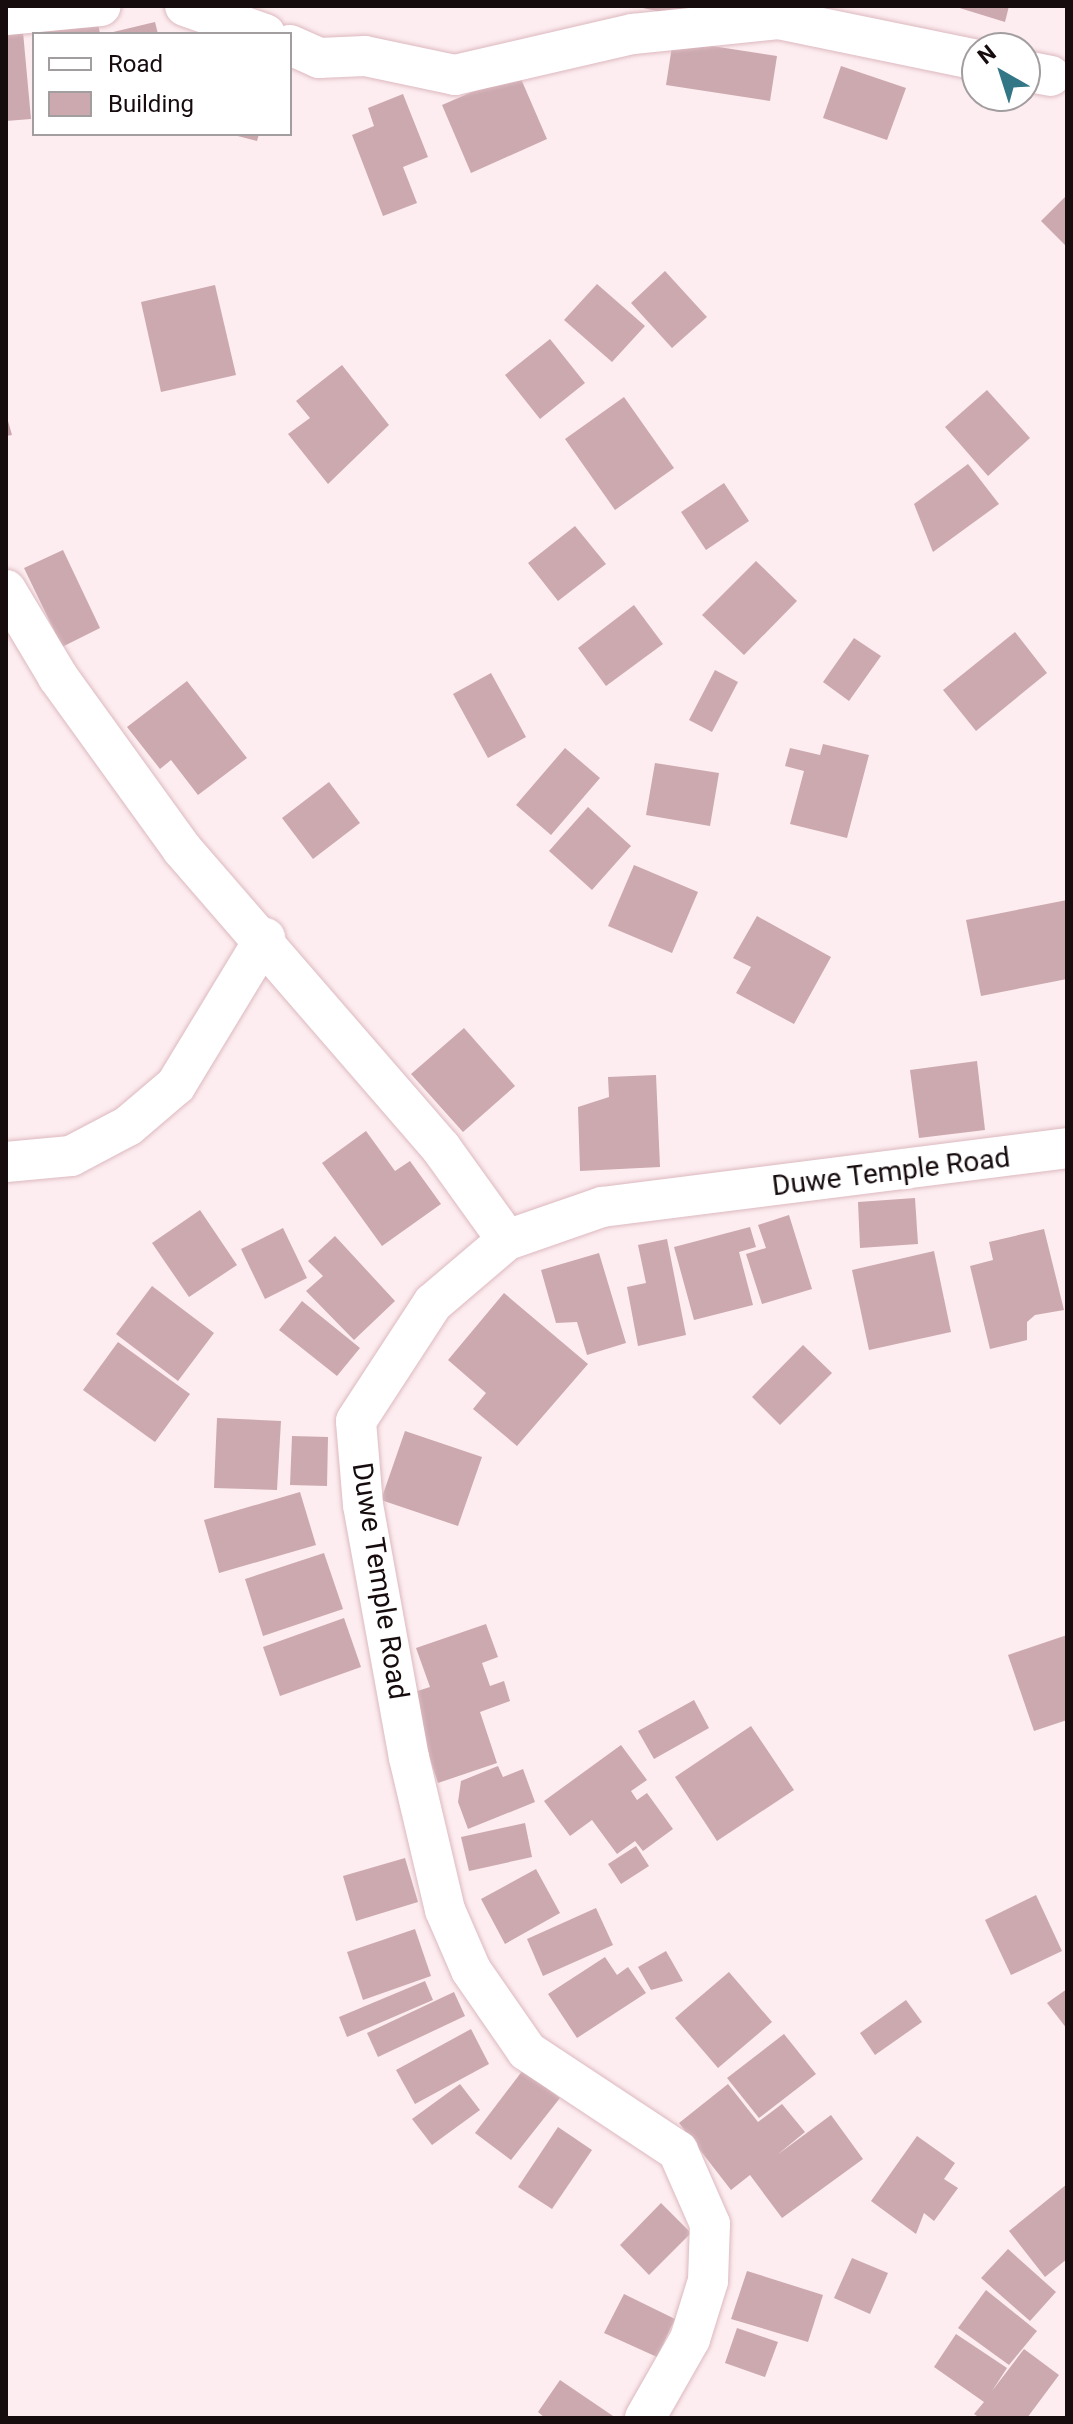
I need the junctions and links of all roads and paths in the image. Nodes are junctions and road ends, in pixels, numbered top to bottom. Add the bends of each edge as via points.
1 (101, 6) edge
2 (185, 6) edge
3 (6, 15) edge
4 (259, 32) edge
5 (292, 46) edge
6 (961, 57) edge
7 (6, 590) edge
8 (265, 938) junction
9 (1067, 1148) edge
10 (6, 1162) edge
11 (507, 1240) junction
12 (658, 2416) edge

1 - 3 street
2 - 4 street
5 - 6 street via 319,58 365,56 455,75 633,34 778,19
7 - 8 street via 58,677 182,849
8 - 10 street via 199,1052 152,1106 71,1156
8 - 11 street via 441,1148
9 - 11 street, Duwe Temple Road via 602,1207
11 - 12 street, Duwe Temple Road via 433,1303 356,1421 363,1505 409,1758 445,1910 471,1970 527,2051 678,2151 710,2224 708,2281

